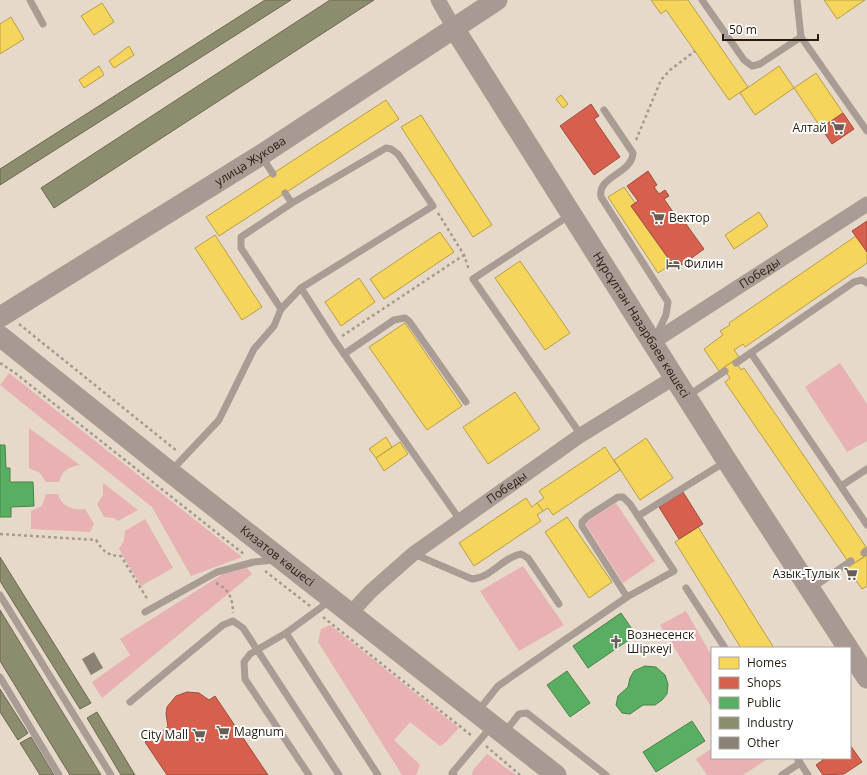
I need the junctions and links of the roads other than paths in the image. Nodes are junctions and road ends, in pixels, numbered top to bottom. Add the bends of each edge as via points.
1 (30, 0) edge
2 (438, 0) edge
3 (497, 0) edge
4 (702, 0) edge
5 (797, 0) edge
6 (43, 24) dead end
7 (454, 28) junction
8 (800, 37) junction
9 (604, 110) dead end
10 (867, 130) edge
11 (261, 155) junction
12 (273, 174) dead end
13 (285, 193) dead end
14 (292, 203) junction
15 (867, 204) edge
16 (571, 215) junction
17 (867, 283) edge
18 (301, 288) junction
19 (281, 309) junction
20 (3, 315) edge
21 (0, 336) edge
22 (653, 342) junction
23 (751, 353) junction
24 (344, 354) junction
25 (736, 363) dead end
26 (725, 371) dead end
27 (675, 377) junction
28 (687, 396) junction
29 (466, 402) dead end
30 (581, 435) junction
31 (727, 461) junction
32 (867, 469) edge
33 (170, 472) junction
34 (841, 486) junction
35 (638, 516) junction
36 (460, 520) junction
37 (867, 525) edge
38 (413, 554) junction
39 (282, 560) junction
40 (851, 561) dead end
41 (686, 588) dead end
42 (810, 589) junction
43 (0, 595) edge
44 (627, 597) junction
45 (332, 599) junction
46 (559, 604) dead end
47 (145, 612) dead end
48 (350, 614) junction
49 (286, 633) junction
50 (724, 647) edge
51 (847, 647) edge
52 (257, 650) junction
53 (851, 653) edge
54 (0, 678) edge
55 (867, 678) edge
56 (130, 702) dead end
57 (491, 724) junction
58 (798, 760) edge
59 (452, 774) edge
60 (59, 775) edge
61 (111, 775) edge
62 (309, 775) edge
63 (338, 775) edge
64 (378, 775) edge
65 (556, 775) edge
66 (606, 775) edge
67 (782, 775) edge
68 (808, 775) edge

1 - 6 lane
2 - 7 street, Нұрсұлтан Назарбаев көшесі
3 - 7 main road, улица Жукова
4 - 8 lane via 744,60 752,66 760,64
5 - 8 lane
7 - 11 main road, улица Жукова
7 - 16 main road, Нұрсұлтан Назарбаев көшесі
8 - 10 lane
9 - 22 lane via 632,149 633,159 604,184 600,192 603,202 668,302 666,315
11 - 12 lane
11 - 20 main road, улица Жукова
13 - 14 lane
14 - 18 lane via 386,148 398,154 433,206
14 - 19 lane via 244,234 240,240 241,248
15 - 22 street, Победы
16 - 22 main road, Нұрсұлтан Назарбаев көшесі
16 - 30 lane via 473,279
17 - 23 lane via 862,280 854,282
18 - 19 lane
18 - 24 lane
19 - 33 lane via 274,326 254,349 218,420
21 - 33 main road, Кизатов көшесі
22 - 27 main road, Нұрсұлтан Назарбаев көшесі
23 - 25 lane
23 - 34 lane
24 - 29 lane via 394,320 405,318
24 - 36 lane
26 - 28 lane
27 - 28 main road, Нұрсұлтан Назарбаев көшесі
27 - 30 street, Победы
28 - 31 main road, Нұрсұлтан Назарбаев көшесі
30 - 36 street, Победы
31 - 35 lane
31 - 42 main road, Нұрсұлтан Назарбаев көшесі
32 - 34 lane
33 - 39 main road, Кизатов көшесі
34 - 37 lane
35 - 44 lane via 674,571
35 - 44 lane via 626,500 618,497 587,516 582,522
36 - 38 street, Победы
38 - 46 lane via 472,578 481,577 513,556 521,554 528,558
38 - 48 street, Победы via 370,592
39 - 45 main road, Кизатов көшесі
39 - 47 lane via 254,562 217,572
40 - 42 lane
41 - 50 lane
42 - 51 main road, Нұрсұлтан Назарбаев көшесі
43 - 61 lane
44 - 57 lane via 498,686
45 - 48 main road, Кизатов көшесі
45 - 49 lane
48 - 57 main road, Кизатов көшесі
49 - 52 lane
49 - 64 lane
52 - 56 lane via 243,628 233,621 223,624
52 - 62 lane via 244,662 245,679
52 - 63 lane
53 - 55 main road
54 - 60 lane
57 - 59 lane
57 - 65 main road, Кизатов көшесі
57 - 66 lane via 528,713
58 - 67 lane
58 - 68 lane

